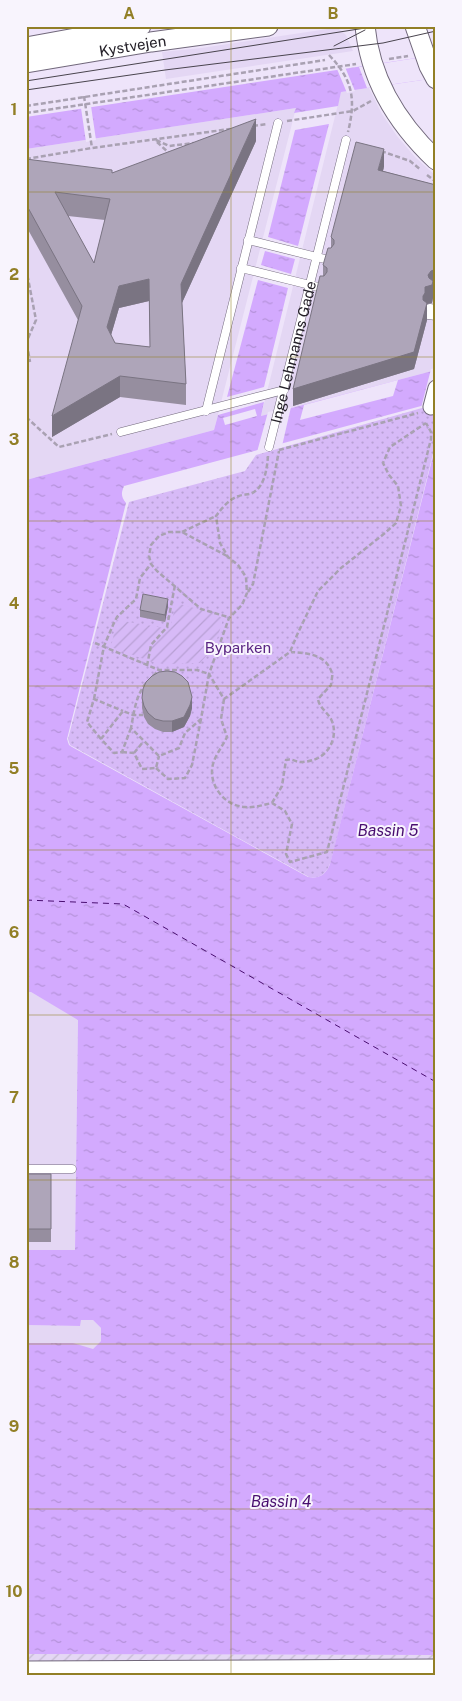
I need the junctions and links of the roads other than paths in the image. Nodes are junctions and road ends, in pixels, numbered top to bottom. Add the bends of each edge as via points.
1 (141, 26) edge
2 (268, 26) edge
3 (365, 26) edge
4 (414, 26) edge
5 (26, 47) edge
6 (26, 63) edge
7 (436, 79) edge
8 (278, 123) road end
9 (346, 140) road end
10 (436, 160) edge
11 (248, 240) junction
12 (317, 257) junction
13 (329, 260) edge
14 (242, 268) junction
15 (310, 285) junction
16 (322, 288) edge
17 (436, 388) edge
18 (284, 390) junction
19 (430, 409) road end
20 (206, 410) junction
21 (121, 432) road end
22 (269, 448) road end
23 (26, 1169) edge
24 (72, 1169) dead end
25 (436, 1667) edge
26 (26, 1669) edge
27 (168, 1672) edge

1 - 5 street, Kystvejen
2 - 6 street, Kystvejen
3 - 10 street via 369,54 383,90 408,130
4 - 7 street
8 - 11 lane
9 - 12 lane, Inge Lehmanns Gade
11 - 12 lane
11 - 14 lane
12 - 13 lane
12 - 15 lane, Inge Lehmanns Gade
14 - 15 lane
14 - 20 lane
15 - 16 lane
15 - 18 lane, Inge Lehmanns Gade
17 - 19 street
18 - 20 lane
18 - 22 lane, Inge Lehmanns Gade
20 - 21 lane
23 - 24 lane
25 - 27 street
26 - 27 street

